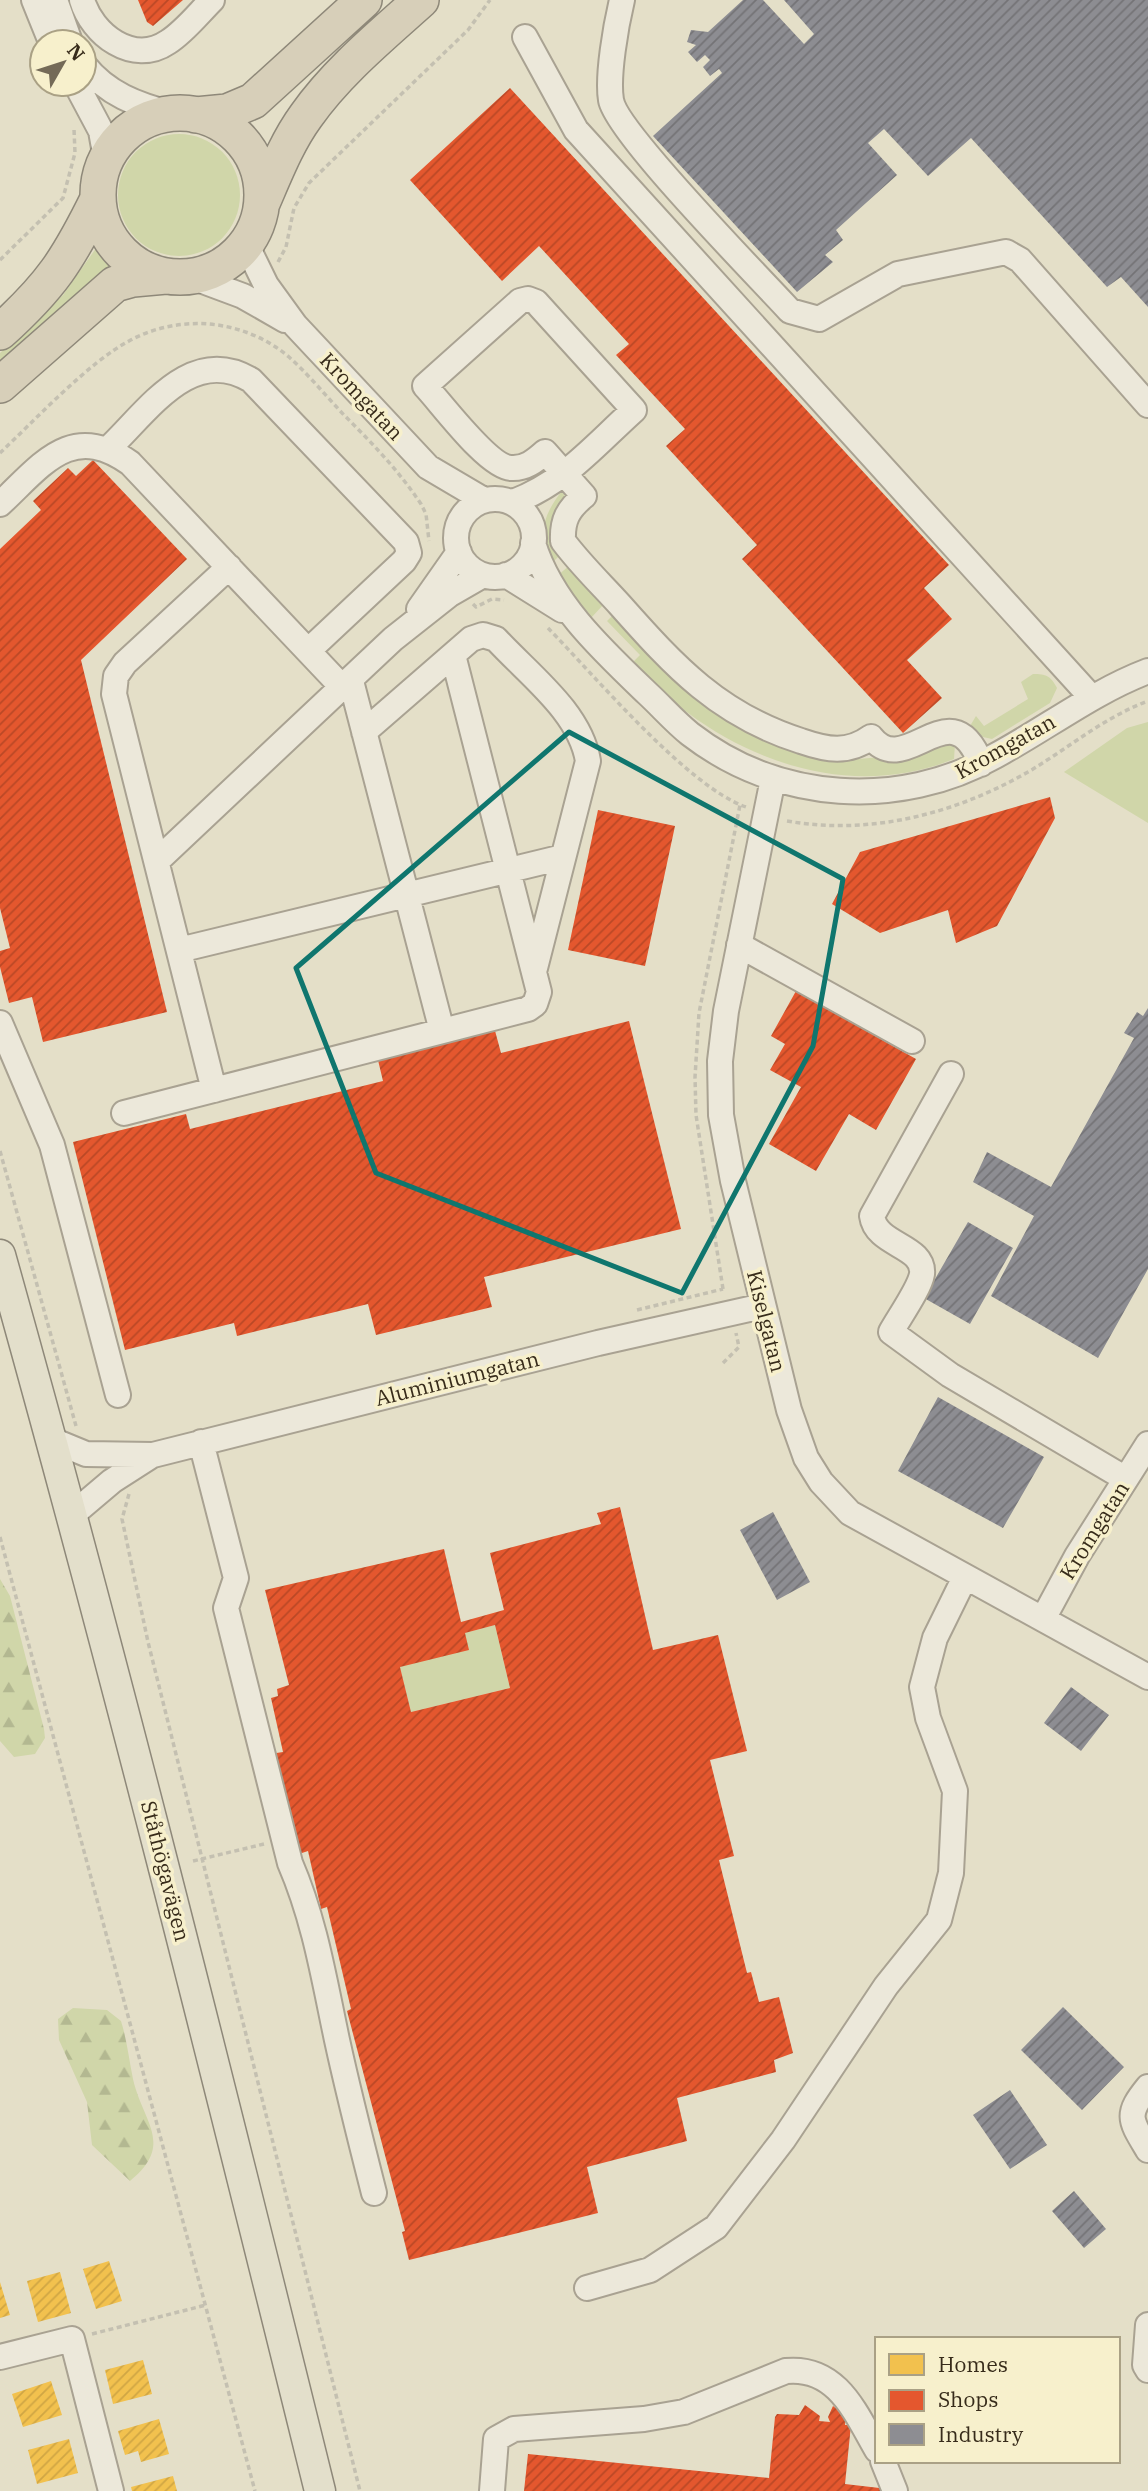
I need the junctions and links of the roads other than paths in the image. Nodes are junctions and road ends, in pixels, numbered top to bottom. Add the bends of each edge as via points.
1 (34, 0) edge
2 (55, 0) edge
3 (82, 0) edge
4 (94, 0) edge
5 (204, 0) edge
6 (212, 0) edge
7 (364, 0) edge
8 (421, 0) edge
9 (622, 0) edge
10 (45, 28) edge
11 (65, 28) edge
12 (525, 37) dead end
13 (98, 80) edge
14 (72, 98) edge
15 (184, 114) junction
16 (106, 159) junction
17 (98, 199) junction
18 (255, 225) junction
19 (179, 277) junction
20 (295, 325) junction
21 (0, 332) edge
22 (0, 385) edge
23 (1148, 405) edge
24 (109, 449) junction
25 (428, 467) junction
26 (559, 479) junction
27 (484, 500) junction
28 (513, 502) junction
29 (0, 504) edge
30 (458, 524) junction
31 (533, 535) junction
32 (459, 552) junction
33 (229, 568) junction
34 (495, 575) junction
35 (578, 621) junction
36 (393, 639) junction
37 (308, 651) junction
38 (453, 655) junction
39 (1148, 671) edge
40 (347, 685) junction
41 (1092, 698) junction
42 (364, 732) junction
43 (981, 764) junction
44 (773, 779) junction
45 (563, 857) junction
46 (157, 861) junction
47 (508, 870) junction
48 (406, 895) junction
49 (738, 945) junction
50 (179, 950) junction
51 (534, 972) junction
52 (0, 1023) edge
53 (442, 1031) junction
54 (912, 1041) dead end
55 (951, 1074) dead end
56 (214, 1090) junction
57 (124, 1113) dead end
58 (0, 1255) edge
59 (763, 1306) junction
60 (118, 1395) dead end
61 (64, 1435) junction
62 (201, 1443) junction
63 (1148, 1444) edge
64 (153, 1455) junction
65 (1126, 1479) junction
66 (73, 1514) junction
67 (965, 1577) junction
68 (1043, 1619) junction
69 (1148, 1677) edge
70 (1148, 2087) edge
71 (1148, 2150) edge
72 (374, 2193) dead end
73 (587, 2288) dead end
74 (1148, 2325) edge
75 (0, 2357) edge
76 (1148, 2370) edge
77 (875, 2447) edge
78 (884, 2463) edge
79 (111, 2491) edge
80 (320, 2491) edge
81 (492, 2491) edge
82 (895, 2491) edge

1 - 10 street
2 - 11 street
3 - 6 street via 106,38 142,49 166,44
4 - 5 street via 109,27 144,39 156,36
7 - 15 highway via 253,101 227,113
8 - 18 highway via 334,82 307,114 291,139
9 - 23 street via 611,102 639,145 790,311 819,319 898,274 1006,252 1020,260
12 - 41 street via 576,130
13 - 15 street via 124,98
14 - 16 street via 101,131
15 - 16 highway via 155,117 126,133
15 - 18 highway via 227,128 250,153 261,185
16 - 17 highway
17 - 19 highway via 113,244 136,265
17 - 21 highway via 58,273
18 - 19 highway via 225,264
18 - 20 street, Kromgatan via 266,285
19 - 20 street, Kromgatan via 243,296
19 - 22 highway via 115,284
20 - 25 street, Kromgatan
24 - 29 street via 86,444 67,447
24 - 33 street via 130,463
24 - 37 street via 180,380 199,370 223,368 251,380 406,542 409,553
25 - 27 street, Kromgatan
25 - 30 street, Kromgatan
26 - 26 street via 634,410 536,302 528,299 520,301 425,386 493,460 508,468 523,467 545,452
26 - 28 street
26 - 31 street
26 - 43 street via 584,496 571,507 562,528 563,541 667,658 736,715 773,733 843,750 872,737 887,750 909,748 952,731 971,742
27 - 28 street
27 - 30 street
28 - 31 street via 524,513
30 - 32 street
31 - 34 street via 524,563
31 - 35 street, Kromgatan via 547,578
32 - 34 street via 473,570
32 - 36 street
33 - 37 street
33 - 46 street via 116,676 114,694
34 - 35 street, Kromgatan
34 - 36 street via 450,594
35 - 44 street, Kromgatan via 690,734 736,763
36 - 40 street
37 - 40 street
38 - 42 street
38 - 45 street via 471,639 483,635 496,639 575,723 588,761
38 - 47 street
39 - 41 street, Kromgatan
40 - 42 street
40 - 46 street
41 - 43 street, Kromgatan
42 - 48 street
43 - 44 street, Kromgatan via 942,781 877,792 828,790
44 - 49 street, Kiselgatan
45 - 47 street
45 - 51 street
46 - 50 street
47 - 48 street
47 - 51 street
48 - 50 street
48 - 53 street
49 - 54 street
49 - 59 street, Kiselgatan via 720,1060 720,1115
50 - 56 street
51 - 53 street via 539,992 528,1009
52 - 60 street via 52,1145
53 - 56 street
55 - 65 street via 872,1216 881,1235 914,1254 922,1275 891,1332 950,1375
56 - 57 street
58 - 61 main road, Ståthögavägen
59 - 62 street, Aluminiumgatan
59 - 67 street, Kiselgatan via 789,1410 806,1458 821,1482 850,1513
61 - 64 street, Aluminiumgatan via 94,1455
61 - 66 main road, Ståthögavägen
62 - 64 street, Aluminiumgatan
62 - 72 street via 236,1578 226,1608 284,1840 318,1946
63 - 65 street, Kromgatan
64 - 66 street, Aluminiumgatan
65 - 68 street, Kromgatan
66 - 80 main road, Ståthögavägen
67 - 68 street, Kiselgatan
67 - 73 street via 935,1638 922,1686 928,1718 954,1791 951,1873 939,1920 716,2227 650,2270
68 - 69 street, Kiselgatan
70 - 71 street via 1133,2104 1132,2117
74 - 76 street
75 - 79 street via 72,2339
77 - 81 street via 841,2393 821,2374 803,2369 786,2371 684,2412 514,2429 496,2439
78 - 82 street

